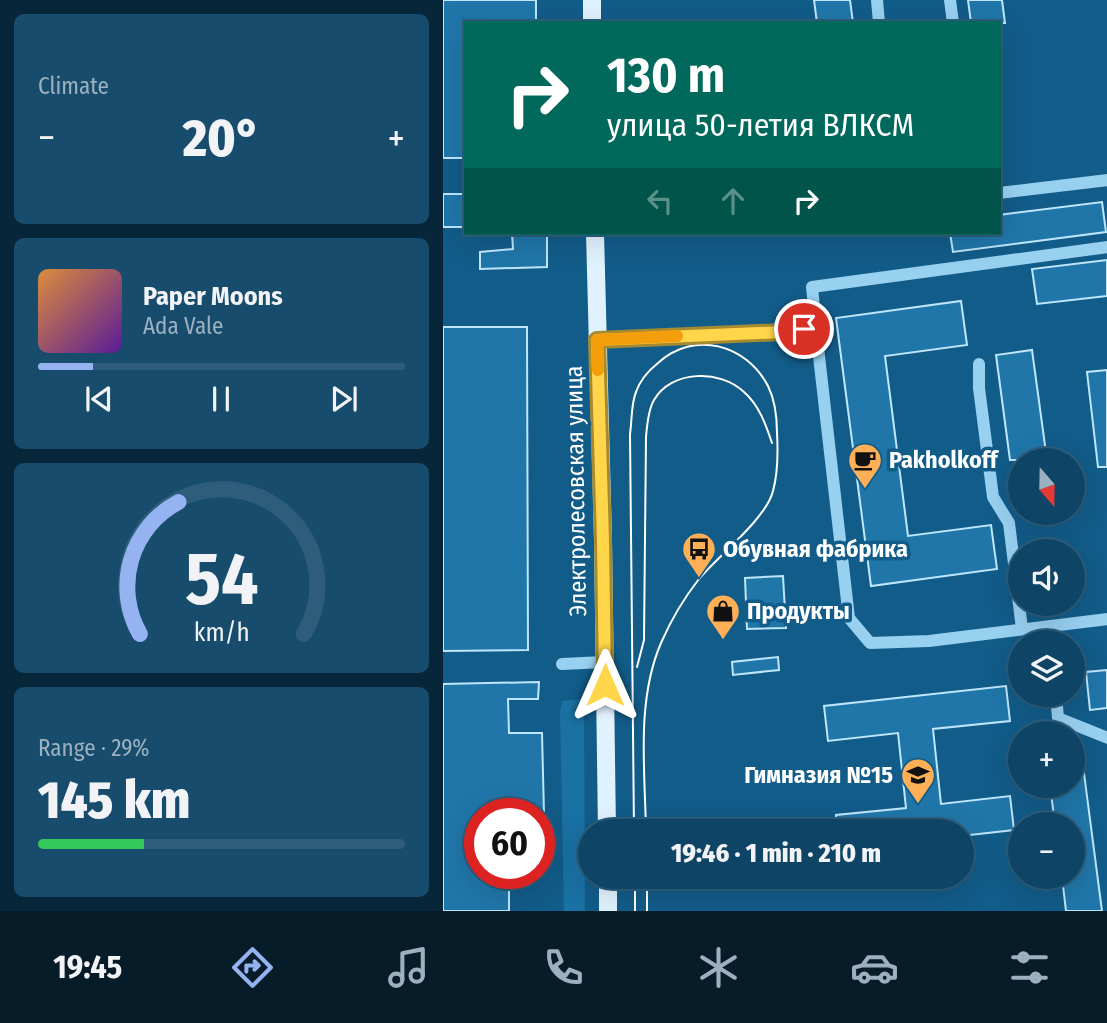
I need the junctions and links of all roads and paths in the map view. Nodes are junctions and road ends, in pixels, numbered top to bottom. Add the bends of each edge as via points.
1 (592, 0) edge
2 (877, 0) edge
3 (950, 0) edge
4 (592, 21) edge
5 (879, 21) edge
6 (953, 21) edge
7 (1107, 180) edge
8 (1001, 193) edge
9 (595, 235) edge
10 (1107, 247) edge
11 (817, 339) junction
12 (597, 340) junction
13 (979, 364) dead end
14 (1107, 619) edge
15 (1051, 626) junction
16 (1022, 629) junction
17 (1051, 630) edge
18 (604, 662) junction
19 (562, 664) dead end
20 (1057, 707) edge
21 (1107, 737) edge
22 (607, 819) edge
23 (608, 889) edge
24 (608, 911) edge

1 - 4 main road
2 - 5 street
3 - 6 street
7 - 8 street
9 - 12 main road, Электролесовская улица
10 - 11 street via 812,288
11 - 12 street via 804,329
11 - 16 street via 849,618 870,643
12 - 18 main road, Электролесовская улица
13 - 16 street via 993,497 1009,523
14 - 15 street
15 - 16 street
15 - 17 street
18 - 19 street
18 - 22 main road, Электролесовская улица
20 - 21 street via 1058,718
23 - 24 main road

